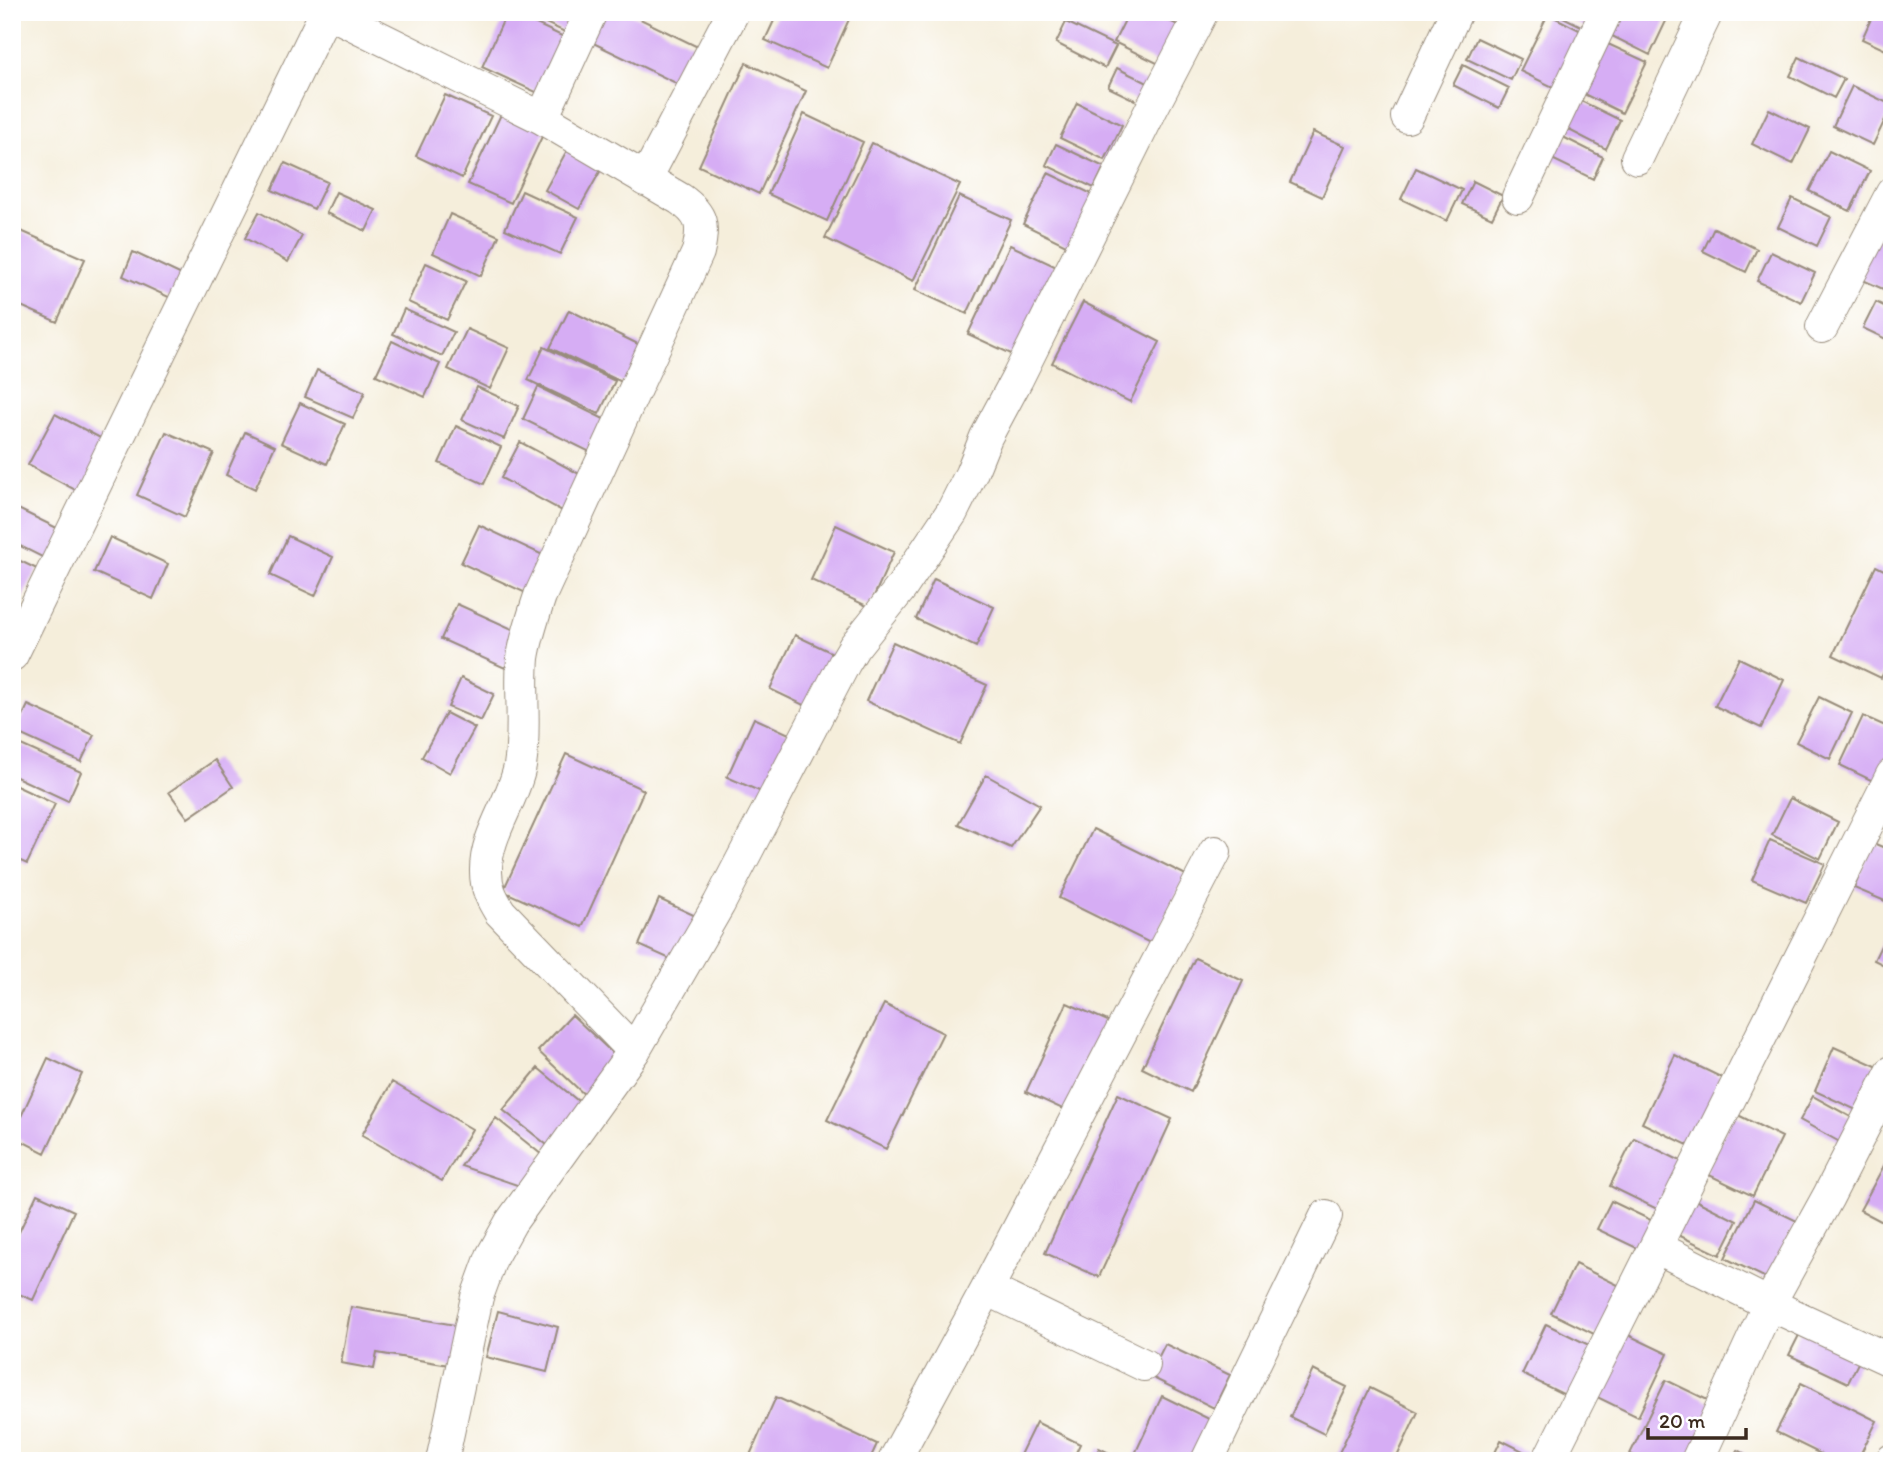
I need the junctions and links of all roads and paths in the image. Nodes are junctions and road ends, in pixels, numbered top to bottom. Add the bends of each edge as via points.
1 (327, 12) edge
2 (591, 12) edge
3 (733, 12) edge
4 (1202, 12) edge
5 (1456, 12) edge
6 (1606, 12) edge
7 (1707, 12) edge
8 (1407, 117) dead end
9 (542, 118) junction
10 (1637, 158) dead end
11 (645, 180) junction
12 (1892, 192) edge
13 (1518, 197) dead end
14 (1822, 327) dead end
15 (12, 654) edge
16 (1892, 775) edge
17 (1881, 826) edge
18 (1215, 852) dead end
19 (634, 1051) junction
20 (1892, 1072) edge
21 (1326, 1216) dead end
22 (1656, 1247) junction
23 (987, 1289) junction
24 (1769, 1304) junction
25 (1892, 1361) edge
26 (1144, 1365) dead end
27 (442, 1461) edge
28 (894, 1461) edge
29 (1207, 1461) edge
30 (1548, 1461) edge
31 (1697, 1461) edge

1 - 9 street
1 - 15 street
2 - 9 street
3 - 11 street
4 - 19 street via 951,512 844,664 719,904
5 - 8 street
6 - 13 street
7 - 10 street
9 - 11 street
11 - 19 street via 692,208 701,220 698,252 540,596 523,659 520,765 490,844 486,871 488,892 500,912
12 - 14 street
16 - 17 street
17 - 22 street
18 - 23 street
19 - 27 street via 511,1222 492,1256 477,1297
20 - 24 street
21 - 29 street
22 - 24 street
22 - 30 street
23 - 26 street
23 - 28 street
24 - 25 street
24 - 31 street

